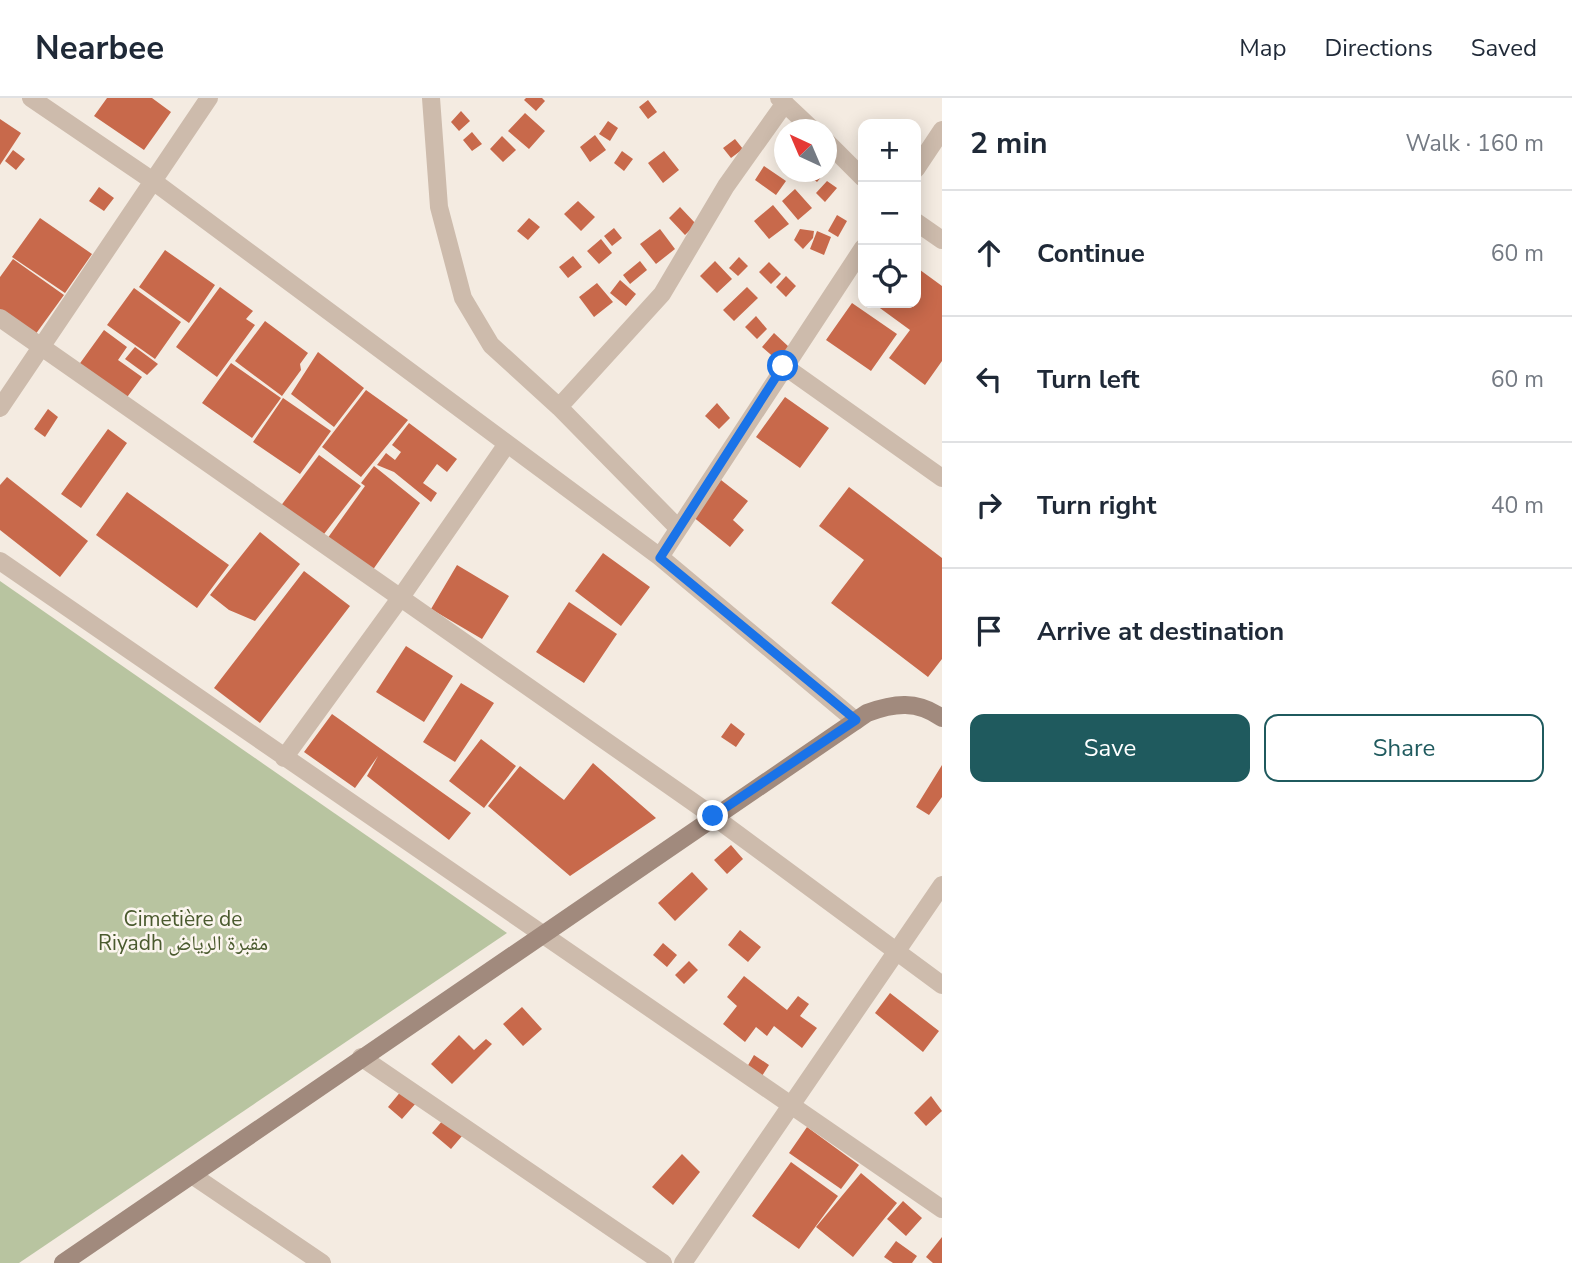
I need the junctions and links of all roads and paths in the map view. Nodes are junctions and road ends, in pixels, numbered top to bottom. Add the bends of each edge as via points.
1 (32, 98) edge
2 (209, 98) edge
3 (431, 98) edge
4 (782, 101) edge
5 (801, 119) edge
6 (942, 130) edge
7 (837, 152) edge
8 (921, 162) edge
9 (858, 172) edge
10 (153, 181) junction
11 (921, 225) edge
12 (942, 240) edge
13 (858, 254) edge
14 (0, 318) edge
15 (42, 346) junction
16 (783, 366) junction
17 (559, 407) junction
18 (0, 408) edge
19 (507, 444) junction
20 (942, 478) edge
21 (678, 528) junction
22 (660, 558) junction
23 (0, 561) edge
24 (401, 597) junction
25 (942, 718) edge
26 (856, 720) junction
27 (284, 758) junction
28 (713, 816) junction
29 (942, 886) edge
30 (540, 935) junction
31 (894, 952) junction
32 (942, 985) edge
33 (361, 1057) junction
34 (791, 1106) junction
35 (192, 1175) junction
36 (942, 1209) edge
37 (63, 1263) edge
38 (322, 1263) edge
39 (663, 1263) edge
40 (683, 1263) edge

1 - 10 street
2 - 10 street
3 - 17 street via 439,207 463,298 491,345
4 - 5 street
4 - 17 street via 662,294
6 - 8 street
7 - 9 street
10 - 15 street
10 - 19 street
11 - 12 street
13 - 16 street
14 - 15 street
15 - 18 street
15 - 24 street
16 - 20 street
16 - 21 street
17 - 21 street
19 - 22 street
19 - 24 street
21 - 22 street
22 - 26 street
23 - 27 street
24 - 27 street
24 - 28 street
25 - 26 street via 908,703 891,704
26 - 28 street
27 - 30 street
28 - 30 street
28 - 31 street
29 - 31 street
30 - 33 street
30 - 34 street
31 - 32 street
31 - 34 street
33 - 35 street
33 - 39 street
34 - 36 street
34 - 40 street
35 - 37 street
35 - 38 street

